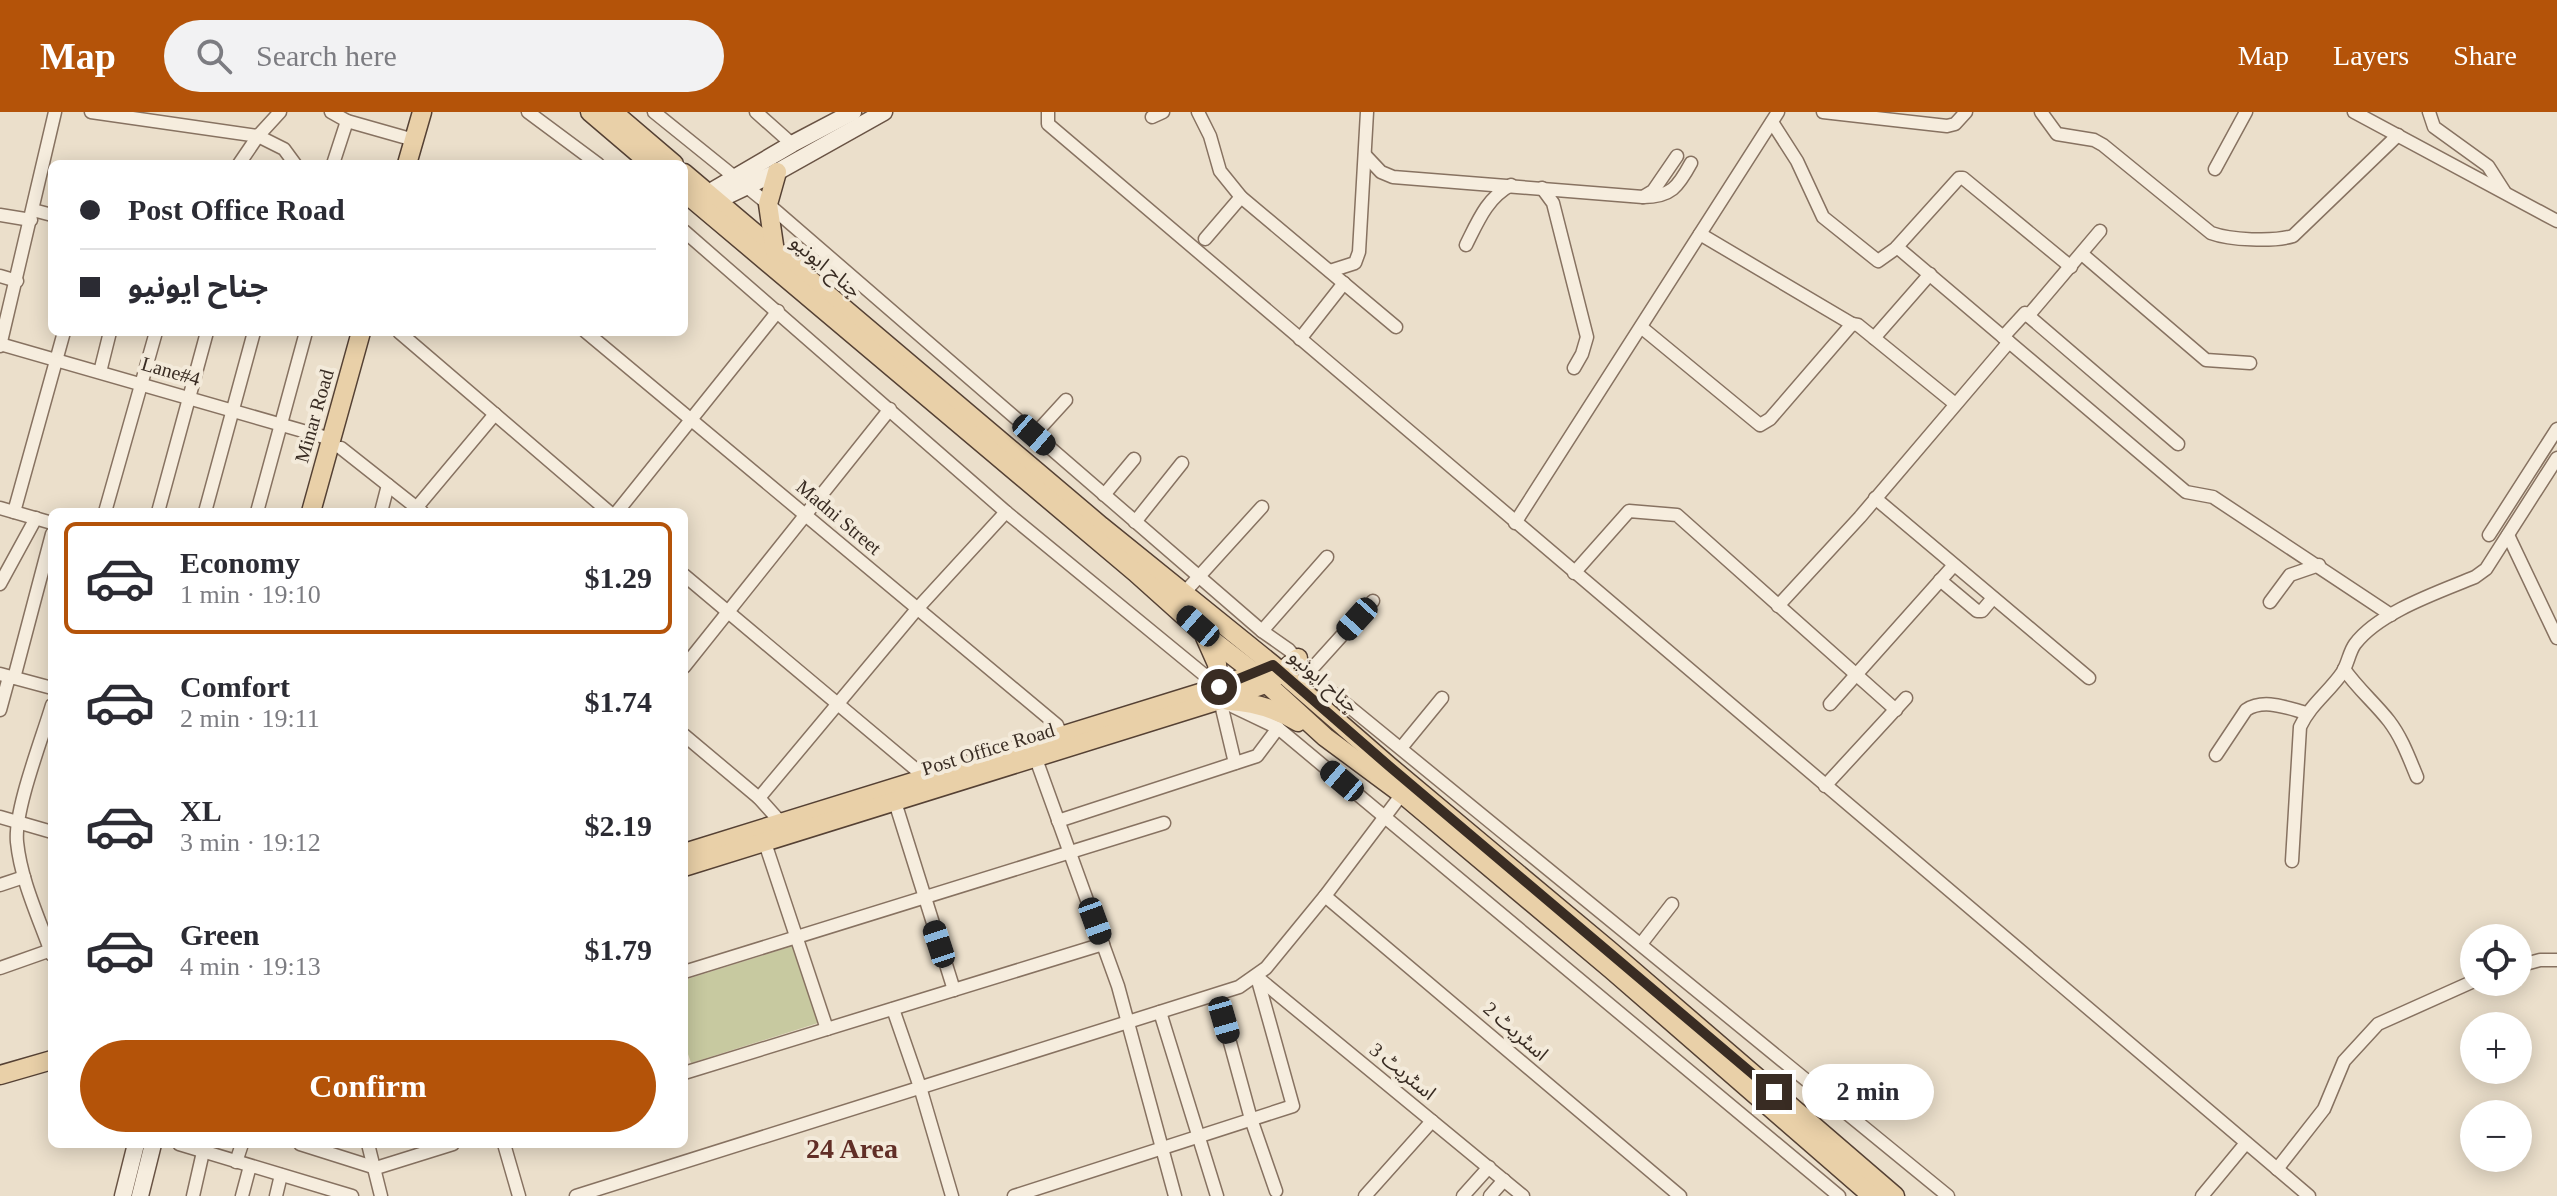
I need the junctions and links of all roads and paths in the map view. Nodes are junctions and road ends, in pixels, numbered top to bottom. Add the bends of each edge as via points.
1 (55, 112) edge
2 (91, 112) edge
3 (280, 112) edge
4 (331, 112) edge
5 (422, 112) edge
6 (433, 112) edge
7 (528, 112) edge
8 (590, 112) edge
9 (613, 112) edge
10 (654, 112) edge
11 (756, 112) edge
12 (853, 112) edge
13 (884, 112) edge
14 (1048, 112) edge
15 (1198, 112) edge
16 (1823, 112) edge
17 (1966, 112) edge
18 (2041, 112) edge
19 (2246, 112) edge
20 (2354, 112) edge
21 (2429, 112) edge
22 (1365, 113) edge
23 (1775, 117) edge
24 (347, 121) junction
25 (2398, 135) junction
26 (258, 136) junction
27 (414, 140) junction
28 (792, 144) junction
29 (1365, 155) junction
30 (1677, 156) dead end
31 (242, 160) edge
32 (292, 160) edge
33 (334, 160) edge
34 (408, 160) edge
35 (420, 160) edge
36 (593, 160) edge
37 (646, 160) edge
38 (669, 160) edge
39 (1691, 163) dead end
40 (2215, 169) dead end
41 (777, 172) junction
42 (688, 179) edge
43 (740, 183) junction
44 (1511, 185) junction
45 (1542, 188) junction
46 (2506, 193) junction
47 (1241, 197) junction
48 (1643, 197) junction
49 (702, 199) edge
50 (768, 204) junction
51 (0, 215) edge
52 (32, 215) junction
53 (48, 215) edge
54 (2557, 221) edge
55 (2100, 231) dead end
56 (688, 234) edge
57 (1700, 234) junction
58 (1205, 239) dead end
59 (1466, 245) dead end
60 (1897, 247) junction
61 (775, 252) junction
62 (2082, 254) junction
63 (2071, 267) junction
64 (1330, 271) junction
65 (1930, 274) junction
66 (0, 276) edge
67 (17, 281) junction
68 (1344, 283) junction
69 (778, 311) junction
70 (2028, 316) junction
71 (1852, 324) junction
72 (1396, 327) dead end
73 (1641, 327) junction
74 (63, 336) edge
75 (109, 336) edge
76 (155, 336) edge
77 (206, 336) edge
78 (253, 336) edge
79 (305, 336) edge
80 (404, 336) edge
81 (591, 336) edge
82 (365, 338) edge
83 (1874, 338) junction
84 (1300, 339) junction
85 (2006, 340) junction
86 (0, 345) edge
87 (57, 360) junction
88 (2250, 363) dead end
89 (1574, 368) dead end
90 (100, 372) junction
91 (142, 384) junction
92 (189, 397) junction
93 (1066, 400) dead end
94 (1954, 403) junction
95 (232, 409) junction
96 (890, 409) junction
97 (495, 414) junction
98 (692, 421) junction
99 (282, 424) junction
100 (2557, 429) edge
101 (1034, 435) junction
102 (336, 444) junction
103 (2178, 444) dead end
104 (2557, 458) edge
105 (1134, 459) dead end
106 (1182, 463) dead end
107 (388, 485) junction
108 (1104, 495) junction
109 (1875, 498) junction
110 (1262, 507) dead end
111 (0, 508) edge
112 (106, 508) edge
113 (159, 508) edge
114 (206, 508) edge
115 (258, 508) edge
116 (312, 508) edge
117 (325, 508) edge
118 (382, 508) edge
119 (417, 508) edge
120 (421, 508) edge
121 (604, 508) edge
122 (620, 508) edge
123 (14, 512) junction
124 (1006, 512) junction
125 (805, 515) junction
126 (36, 518) junction
127 (48, 522) edge
128 (1135, 522) junction
129 (1515, 523) junction
130 (2489, 535) dead end
131 (2508, 535) junction
132 (48, 547) edge
133 (1327, 557) dead end
134 (1954, 565) junction
135 (2319, 565) junction
136 (1574, 573) junction
137 (688, 578) edge
138 (1199, 578) junction
139 (1940, 580) junction
140 (0, 584) edge
141 (1184, 593) junction
142 (1993, 598) junction
143 (1373, 601) dead end
144 (2270, 602) dead end
145 (1778, 606) junction
146 (917, 609) junction
147 (729, 612) junction
148 (2391, 615) junction
149 (2552, 616) edge
150 (1262, 631) junction
151 (1203, 633) junction
152 (2557, 638) edge
153 (1242, 641) junction
154 (1293, 656) junction
155 (688, 662) edge
156 (2344, 669) junction
157 (1270, 673) junction
158 (1854, 674) junction
159 (8, 676) edge
160 (2089, 678) dead end
161 (1323, 683) junction
162 (48, 687) edge
163 (1220, 694) junction
164 (1442, 698) dead end
165 (1906, 698) dead end
166 (1311, 699) junction
167 (840, 703) junction
168 (1830, 704) dead end
169 (0, 710) edge
170 (1896, 710) junction
171 (2307, 713) junction
172 (48, 719) edge
173 (1278, 728) junction
174 (1325, 737) junction
175 (688, 738) edge
176 (1064, 742) junction
177 (1401, 748) junction
178 (701, 749) junction
179 (688, 754) edge
180 (2216, 755) dead end
181 (1036, 759) junction
182 (1235, 763) junction
183 (2417, 777) dead end
184 (926, 778) junction
185 (1825, 786) junction
186 (1402, 794) junction
187 (759, 798) junction
188 (895, 802) junction
189 (1385, 816) junction
190 (0, 817) edge
191 (1058, 821) junction
192 (18, 822) junction
193 (1164, 823) dead end
194 (786, 830) junction
195 (48, 831) edge
196 (765, 843) junction
197 (688, 852) edge
198 (1070, 852) junction
199 (2292, 861) dead end
200 (688, 866) edge
201 (24, 877) junction
202 (0, 885) edge
203 (1325, 896) junction
204 (924, 897) junction
205 (1672, 904) dead end
206 (796, 937) junction
207 (48, 944) edge
208 (1103, 944) junction
209 (1641, 944) junction
210 (48, 953) edge
211 (2557, 960) edge
212 (2532, 962) edge
213 (0, 968) edge
214 (688, 971) edge
215 (1257, 977) junction
216 (2460, 987) edge
217 (954, 990) junction
218 (1217, 995) junction
219 (893, 1009) junction
220 (1160, 1012) junction
221 (1129, 1021) junction
222 (827, 1029) junction
223 (48, 1061) edge
224 (688, 1072) edge
225 (48, 1074) edge
226 (0, 1075) edge
227 (920, 1087) junction
228 (0, 1088) edge
229 (1251, 1119) junction
230 (1432, 1121) junction
231 (1199, 1136) junction
232 (2246, 1143) junction
233 (1162, 1147) junction
234 (135, 1148) edge
235 (152, 1148) edge
236 (191, 1148) edge
237 (241, 1148) edge
238 (313, 1148) edge
239 (369, 1148) edge
240 (440, 1148) edge
241 (505, 1148) edge
242 (203, 1152) junction
243 (236, 1162) junction
244 (250, 1166) junction
245 (1489, 1167) junction
246 (376, 1168) junction
247 (2277, 1169) junction
248 (281, 1175) junction
249 (1504, 1180) junction
250 (1276, 1191) dead end
251 (320, 1192) edge
252 (123, 1196) edge
253 (140, 1196) edge
254 (193, 1196) edge
255 (242, 1196) edge
256 (276, 1196) edge
257 (352, 1196) edge
258 (381, 1196) edge
259 (519, 1196) edge
260 (576, 1196) edge
261 (952, 1196) edge
262 (1014, 1196) edge
263 (1175, 1196) edge
264 (1217, 1196) edge
265 (1365, 1196) edge
266 (1463, 1196) edge
267 (1490, 1196) edge
268 (1523, 1196) edge
269 (1680, 1196) edge
270 (1839, 1196) edge
271 (1872, 1196) edge
272 (1895, 1196) edge
273 (1948, 1196) edge
274 (2202, 1196) edge
275 (2309, 1196) edge

1 - 52 street
2 - 26 street
3 - 26 street
4 - 24 street
5 - 27 main road
6 - 35 main road
7 - 36 street
8 - 37 main road
9 - 38 main road
10 - 43 street
11 - 28 street
12 - 28 main road
13 - 41 main road
14 - 84 street via 1048,124
15 - 47 street via 1220,171
16 - 17 street via 1947,126
18 - 25 street via 2057,134 2103,145 2211,233 2223,237 2293,236
19 - 40 street
20 - 25 street
21 - 46 street via 2434,127 2488,166
22 - 29 street
23 - 57 street
23 - 60 street via 1823,217 1878,261
24 - 27 street
24 - 33 street
25 - 46 street
26 - 31 street
26 - 32 street via 284,149
27 - 34 main road
28 - 43 main road
29 - 44 street via 1393,177
29 - 64 street via 1359,252 1355,263
30 - 48 street
39 - 48 street via 1670,193
41 - 43 main road
41 - 50 main road
42 - 49 main road, جناح ایونیو
43 - 49 main road
43 - 50 street
44 - 45 street
44 - 59 street via 1489,202
45 - 48 street
45 - 89 street via 1553,203 1587,337
46 - 54 street
47 - 58 street
47 - 64 street
49 - 61 main road, جناح ایونیو
49 - 151 main road, جناح ایونیو
50 - 61 main road
50 - 101 street
51 - 52 street
52 - 53 street
52 - 67 street
55 - 62 street
56 - 69 street
57 - 71 street
57 - 73 street
60 - 63 street via 1963,178
60 - 65 street
61 - 141 main road, جناح ایونیو
62 - 63 street
62 - 88 street via 2206,360
63 - 70 street
64 - 68 street
65 - 83 street
65 - 85 street
66 - 67 street
67 - 86 street
68 - 72 street
68 - 84 street
69 - 96 street
69 - 98 street
70 - 85 street via 2022,314
70 - 103 street
71 - 73 street via 1760,425
71 - 83 street
73 - 129 street
74 - 87 street
75 - 90 street
76 - 91 street
77 - 92 street
78 - 95 street
79 - 99 street
80 - 97 street
81 - 98 street, Madni Street
82 - 102 main road, Minar Road
83 - 94 street
84 - 129 street
85 - 94 street
85 - 135 street via 2186,492 2213,497
86 - 87 street, Lane#4
87 - 90 street, Lane#4
87 - 123 street
90 - 91 street, Lane#4
91 - 92 street, Lane#4
91 - 112 street
92 - 95 street, Lane#4
92 - 113 street
93 - 101 street
94 - 109 street
95 - 99 street, Lane#4
95 - 114 street
96 - 124 street
96 - 125 street
97 - 120 street
97 - 121 street
98 - 122 street
98 - 125 street, Madni Street
99 - 102 street, Lane#4
99 - 115 street
100 - 130 street
101 - 108 street
102 - 107 street
102 - 116 main road, Minar Road
102 - 117 main road, Minar Road
104 - 131 street
105 - 108 street
106 - 128 street
107 - 118 street
107 - 119 street
108 - 128 street
109 - 134 street
109 - 145 street
110 - 138 street
111 - 123 street
123 - 126 street
124 - 146 street
124 - 163 street
125 - 146 street, Madni Street
125 - 147 street
126 - 127 street
126 - 140 street
128 - 138 street
129 - 136 street
131 - 148 street via 2475,577
131 - 149 street
132 - 159 street
133 - 150 street
134 - 139 street
134 - 142 street
135 - 144 street via 2290,575
135 - 148 street
136 - 145 street via 1629,511 1677,515
136 - 185 street
137 - 147 street
138 - 141 street
138 - 150 street
139 - 142 street via 1977,611
139 - 158 street
141 - 153 main road, جناح ایونیو
142 - 160 street
143 - 154 street
145 - 158 street
146 - 167 street
146 - 176 street, Madni Street via 1057,725
147 - 155 street
147 - 167 street
148 - 156 street via 2356,644
149 - 152 street
150 - 154 street
151 - 157 main road, جناح ایونیو
151 - 163 main road via 1217,664
153 - 154 street
153 - 157 main road, جناح ایونیو
154 - 157 main road, Post Office Road
154 - 161 street
156 - 171 street
156 - 183 street via 2391,723
157 - 163 main road, Post Office Road
157 - 166 main road, جناح ایونیو
157 - 174 main road, جناح ایونیو
158 - 168 street
158 - 170 street
159 - 162 street
159 - 169 street
161 - 166 street
161 - 177 street
163 - 173 street
163 - 174 main road via 1279,711
163 - 176 main road, Post Office Road
163 - 182 street
164 - 177 street
165 - 170 street
166 - 272 main road, جناح ایونیو
167 - 184 street
167 - 187 street
170 - 185 street
171 - 180 street via 2253,705
171 - 199 street via 2300,727
172 - 192 street
173 - 182 street via 1257,756
173 - 189 street
174 - 186 main road, جناح ایونیو
175 - 178 street
176 - 181 main road, Post Office Road
176 - 184 main road, Post Office Road
177 - 209 street
178 - 179 street
178 - 187 street
181 - 188 main road, Post Office Road
181 - 191 street
182 - 191 street
184 - 194 main road, Post Office Road
185 - 232 street
186 - 189 street
186 - 271 main road, جناح ایونیو
187 - 194 street
188 - 194 main road, Post Office Road
188 - 204 street
189 - 203 street
189 - 270 street
190 - 192 street
191 - 198 street
192 - 195 street
192 - 201 street
193 - 198 street
194 - 196 main road, Post Office Road
194 - 197 main road, Post Office Road
196 - 200 main road, Post Office Road
196 - 206 street
198 - 204 street
198 - 208 street
201 - 202 street
201 - 207 street
203 - 215 street
203 - 269 street, اسٹریٹ 2
204 - 206 street
204 - 217 street
205 - 209 street
206 - 214 street
206 - 222 street
208 - 217 street
208 - 221 street
209 - 273 street
210 - 213 street
211 - 212 street
215 - 218 street
215 - 229 street via 1293,1106
215 - 230 street, اسٹریٹ 3
216 - 247 street via 2378,1024 2344,1061 2324,1109
217 - 219 street
218 - 220 street
218 - 229 street
219 - 222 street
219 - 227 street
220 - 221 street
220 - 231 street
221 - 227 street
221 - 233 street
222 - 224 street
223 - 226 main road
225 - 228 main road
227 - 260 street
227 - 261 street
229 - 231 street
229 - 250 street
230 - 245 street, اسٹریٹ 3
230 - 265 street
231 - 233 street
231 - 264 street
232 - 247 street
232 - 274 street
233 - 262 street
233 - 263 street
234 - 252 main road
235 - 253 main road
236 - 242 street
237 - 243 street
238 - 246 street
239 - 246 street
240 - 246 street
241 - 259 street
242 - 243 street
242 - 254 street
243 - 244 street
244 - 248 street
244 - 255 street
245 - 249 street, اسٹریٹ 3
245 - 266 street
246 - 258 street
247 - 275 street
248 - 251 street
248 - 256 street
249 - 267 street
249 - 268 street, اسٹریٹ 3
251 - 257 street

